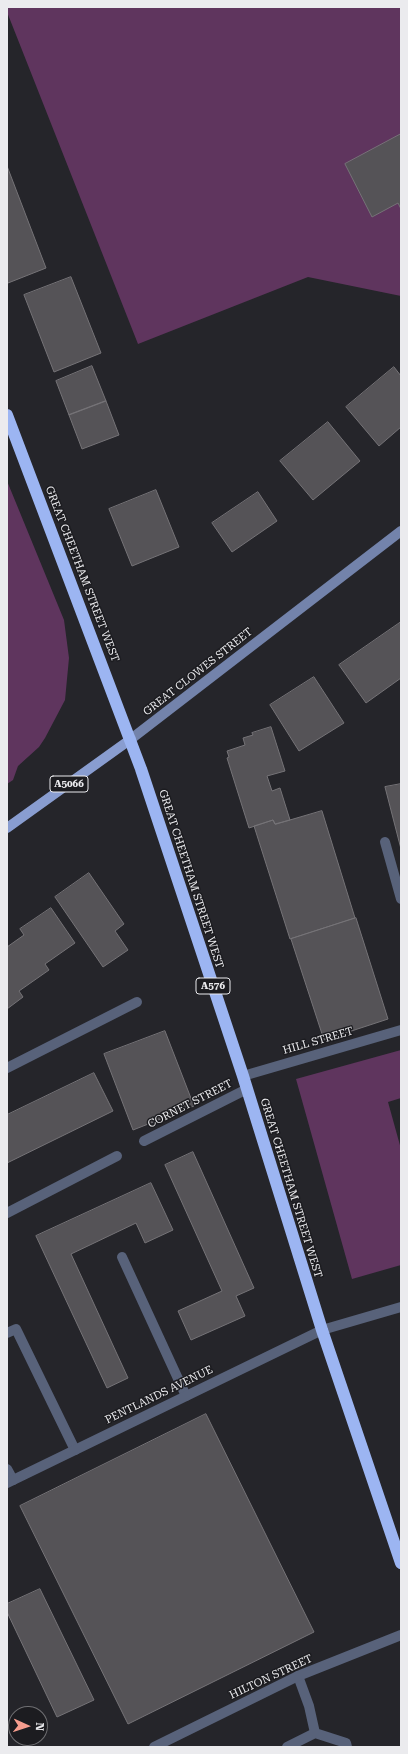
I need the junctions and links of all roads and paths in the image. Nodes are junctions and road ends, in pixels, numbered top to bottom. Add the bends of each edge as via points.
1 (7, 415) edge
2 (401, 531) edge
3 (131, 739) junction
4 (7, 828) edge
5 (385, 842) dead end
6 (401, 898) edge
7 (138, 1002) dead end
8 (401, 1030) edge
9 (7, 1068) edge
10 (242, 1076) junction
11 (247, 1089) junction
12 (144, 1141) dead end
13 (117, 1156) dead end
14 (7, 1213) edge
15 (122, 1257) dead end
16 (401, 1307) edge
17 (322, 1330) junction
18 (7, 1333) edge
19 (186, 1396) junction
20 (75, 1450) junction
21 (7, 1469) edge
22 (10, 1481) edge
23 (401, 1563) edge
24 (401, 1635) edge
25 (298, 1676) junction
26 (315, 1733) junction
27 (154, 1747) edge
28 (287, 1747) edge
29 (347, 1747) edge

1 - 3 highway, GREAT CHEETHAM STREET WEST / A576
2 - 3 main road, GREAT CLOWES STREET
3 - 4 main road, GREAT CLOWES STREET / A5066
3 - 10 highway, GREAT CHEETHAM STREET WEST / A576
5 - 6 street
7 - 9 street
8 - 10 street, HILL STREET
10 - 11 highway, GREAT CHEETHAM STREET WEST / A576
11 - 12 street, CORNET STREET
11 - 17 highway, GREAT CHEETHAM STREET WEST / A576
13 - 14 street
15 - 19 street
16 - 17 street, PENTLANDS AVENUE
17 - 19 street, PENTLANDS AVENUE
17 - 23 highway, GREAT CHEETHAM STREET WEST / A576
18 - 20 street via 16,1329
19 - 20 street, PENTLANDS AVENUE
20 - 22 street, PENTLANDS AVENUE
21 - 22 street
24 - 25 street, HILTON STREET
25 - 26 street
25 - 27 street, HILTON STREET
26 - 28 street
26 - 29 street via 346,1742

